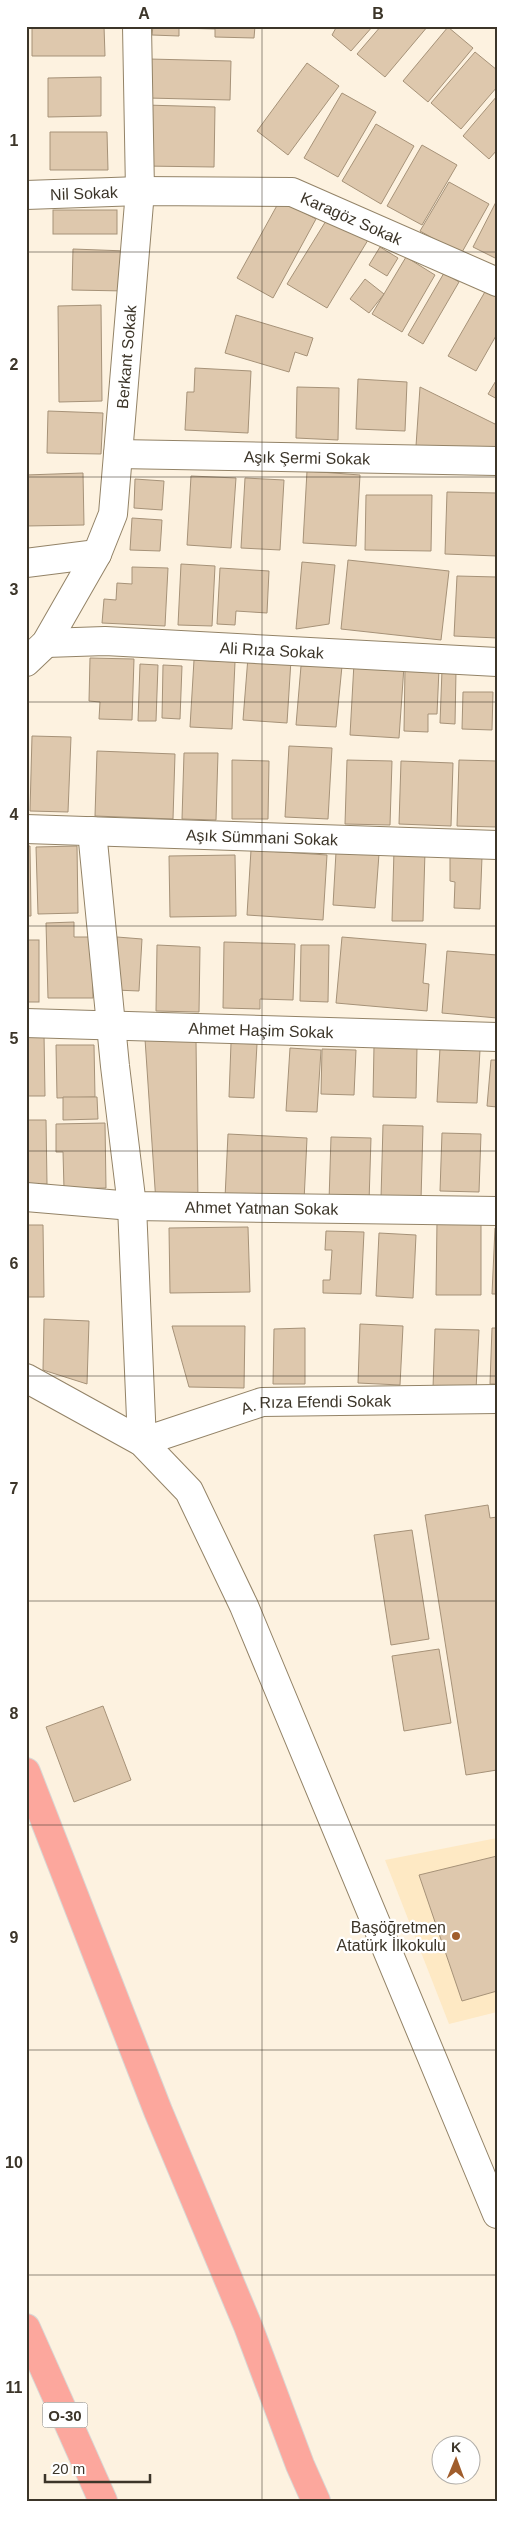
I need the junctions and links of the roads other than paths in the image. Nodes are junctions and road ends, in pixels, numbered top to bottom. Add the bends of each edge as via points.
1 (137, 26) edge
2 (140, 191) junction
3 (26, 195) edge
4 (497, 282) edge
5 (118, 454) junction
6 (497, 461) edge
7 (97, 554) junction
8 (26, 563) edge
9 (46, 643) junction
10 (26, 662) edge
11 (497, 662) edge
12 (26, 829) edge
13 (92, 831) junction
14 (497, 845) edge
15 (26, 1023) edge
16 (112, 1027) junction
17 (497, 1037) edge
18 (26, 1197) edge
19 (132, 1206) junction
20 (497, 1210) edge
21 (26, 1378) edge
22 (497, 1399) edge
23 (142, 1442) junction
24 (26, 1772) edge
25 (497, 2214) edge
26 (26, 2328) edge
27 (103, 2501) edge
28 (316, 2501) edge

1 - 2 street, Berkant Sokak
2 - 3 street, Nil Sokak
2 - 4 street, Karagöz Sokak via 292,192
2 - 5 street, Berkant Sokak
5 - 6 street, Aşık Şermi Sokak
5 - 7 street, Berkant Sokak via 113,514
7 - 8 street
7 - 9 street, Berkant Sokak
9 - 10 street, Berkant Sokak
9 - 11 street, Ali Rıza Sokak via 105,642
12 - 13 street, Aşık Sümmani Sokak
13 - 14 street, Aşık Sümmani Sokak
13 - 16 street
15 - 16 street, Ahmet Haşim Sokak
16 - 17 street, Ahmet Haşim Sokak
16 - 19 street
18 - 19 street, Ahmet Yatman Sokak
19 - 20 street, Ahmet Yatman Sokak
19 - 23 street
21 - 23 street
22 - 23 street, A. Rıza Efendi Sokak via 262,1402
23 - 25 street via 189,1491 244,1606
24 - 28 highway
26 - 27 highway, O-30

